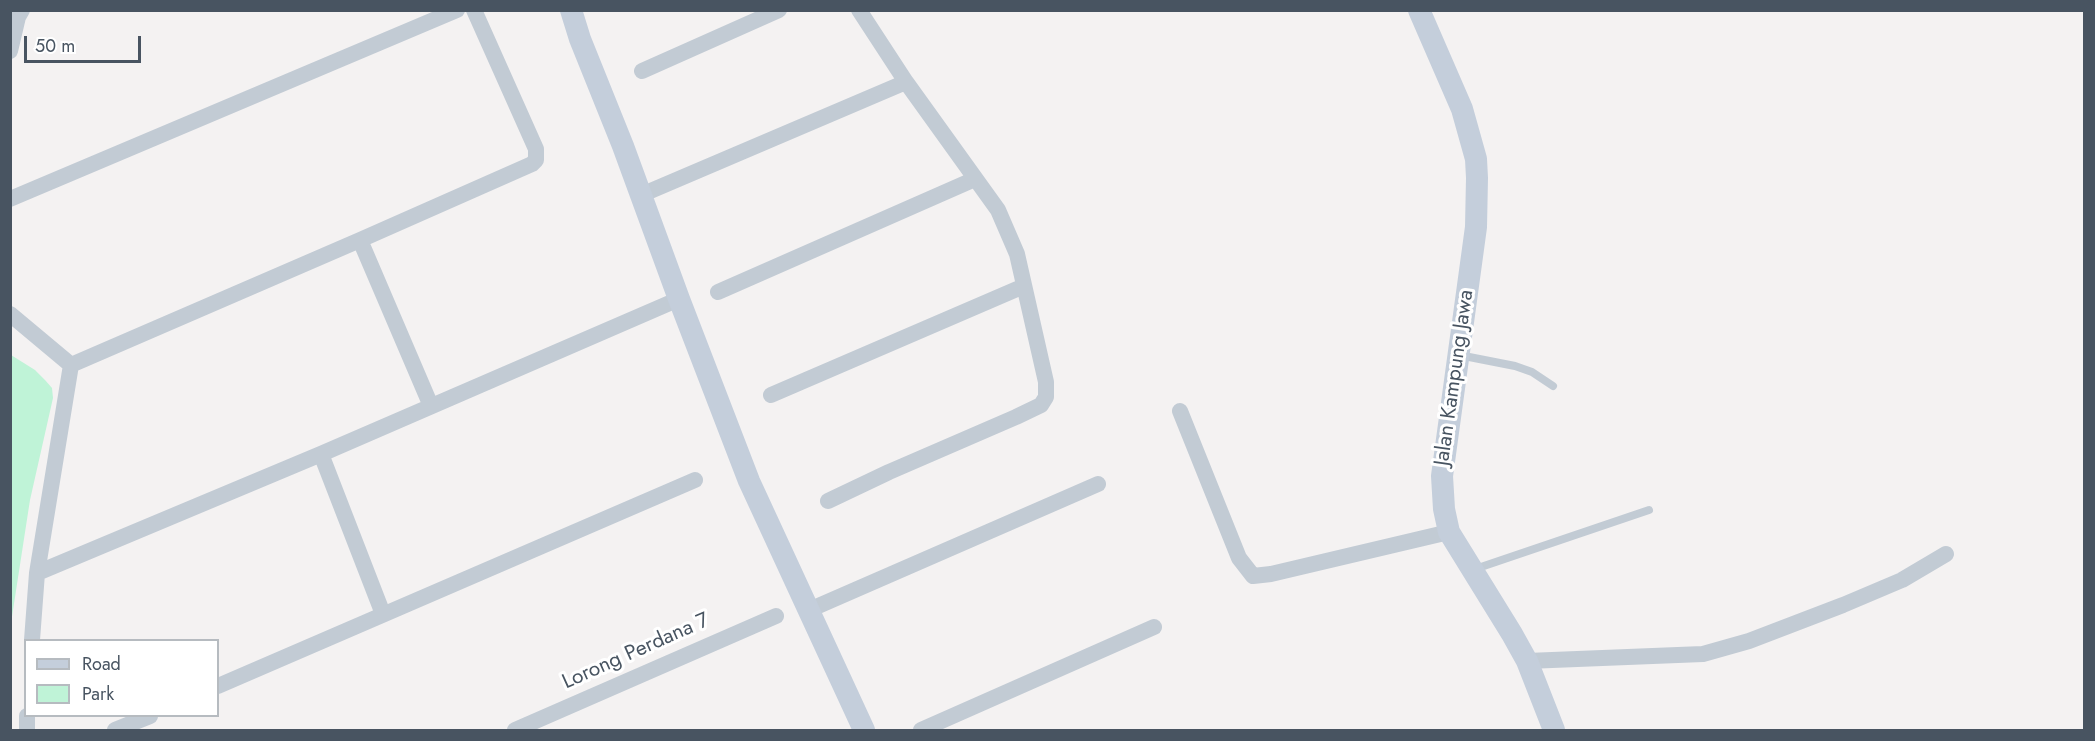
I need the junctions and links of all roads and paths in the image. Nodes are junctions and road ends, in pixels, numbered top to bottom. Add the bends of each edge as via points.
1 (22, 10) edge
2 (457, 10) edge
3 (474, 10) edge
4 (572, 10) edge
5 (779, 10) edge
6 (859, 10) edge
7 (1419, 10) edge
8 (10, 51) edge
9 (642, 71) dead end
10 (906, 82) junction
11 (975, 179) junction
12 (641, 195) junction
13 (10, 199) edge
14 (360, 240) junction
15 (1024, 286) junction
16 (718, 292) dead end
17 (679, 299) junction
18 (10, 314) edge
19 (1459, 354) junction
20 (71, 365) junction
21 (1553, 386) dead end
22 (771, 395) dead end
23 (431, 406) junction
24 (1180, 411) dead end
25 (321, 453) junction
26 (695, 480) dead end
27 (1098, 484) dead end
28 (828, 501) dead end
29 (1649, 510) dead end
30 (1449, 532) junction
31 (1946, 554) dead end
32 (1471, 570) junction
33 (37, 573) junction
34 (809, 610) junction
35 (383, 614) junction
36 (776, 616) dead end
37 (1154, 627) dead end
38 (32, 639) edge
39 (1527, 662) junction
40 (219, 686) edge
41 (148, 717) edge
42 (522, 729) edge
43 (115, 730) edge
44 (864, 730) edge
45 (921, 730) edge
46 (1554, 730) edge

1 - 8 street
2 - 13 street
3 - 14 street via 536,149 536,160
4 - 12 street via 579,39
5 - 9 street
6 - 10 street
7 - 19 street, Jalan Kampung Jawa via 1462,109 1476,159 1476,227
10 - 11 street
10 - 12 street
11 - 15 street via 998,210 1017,254
11 - 16 street
12 - 17 street
14 - 20 street
14 - 23 street
15 - 22 street
15 - 28 street via 1046,382 1047,397 1041,405
17 - 23 street
17 - 34 street via 749,481
18 - 20 street
19 - 21 lane via 1515,366
19 - 30 street, Jalan Kampung Jawa via 1442,476
20 - 33 street
23 - 25 street
24 - 30 street via 1239,558 1253,576
25 - 33 street
25 - 35 street
26 - 35 street
27 - 34 street
29 - 32 lane
30 - 32 street, Jalan Kampung Jawa
31 - 39 street via 1902,580 1843,605 1703,654
32 - 39 street, Jalan Kampung Jawa
33 - 38 street
34 - 44 street
35 - 40 street
36 - 42 street, Lorong Perdana 7
37 - 45 street
39 - 46 street, Jalan Kampung Jawa
41 - 43 street

